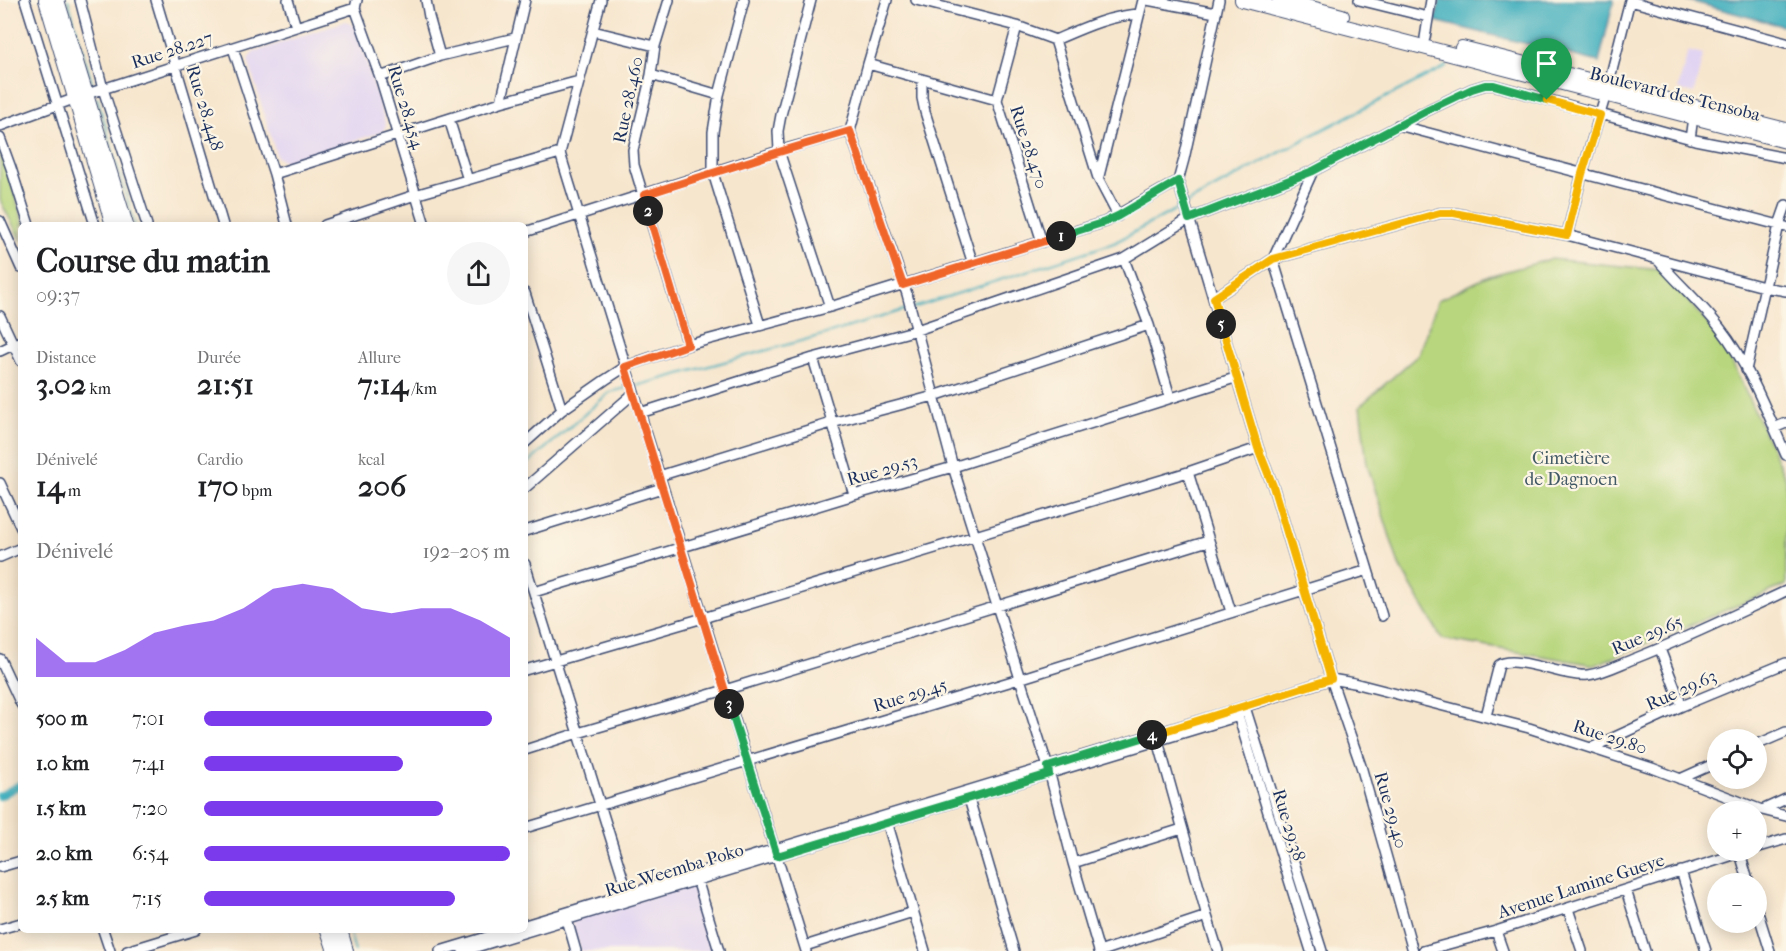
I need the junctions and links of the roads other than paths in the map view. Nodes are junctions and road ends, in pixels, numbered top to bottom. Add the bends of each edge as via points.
1 (25, 0) edge
2 (46, 0) edge
3 (57, 0) edge
4 (80, 0) edge
5 (156, 0) edge
6 (288, 0) edge
7 (426, 0) edge
8 (525, 0) edge
9 (601, 0) edge
10 (669, 0) edge
11 (744, 0) edge
12 (812, 0) edge
13 (887, 0) edge
14 (915, 0) edge
15 (1145, 0) edge
16 (1219, 0) edge
17 (1242, 0) edge
18 (1280, 0) edge
19 (1362, 0) edge
20 (1431, 0) edge
21 (1630, 0) edge
22 (356, 4) edge
23 (1216, 13) junction
24 (1139, 14) junction
25 (1428, 16) junction
26 (1017, 26) junction
27 (296, 27) junction
28 (593, 31) junction
29 (515, 38) junction
30 (1425, 38) junction
31 (1055, 40) junction
32 (1786, 43) edge
33 (655, 46) junction
34 (233, 48) junction
35 (440, 56) junction
36 (868, 64) junction
37 (176, 66) junction
38 (651, 75) junction
39 (380, 76) junction
40 (922, 80) junction
41 (579, 81) junction
42 (103, 89) junction
43 (1607, 89) junction
44 (719, 95) junction
45 (81, 97) junction
46 (997, 100) junction
47 (501, 102) junction
48 (58, 105) junction
49 (1600, 115) junction
50 (1694, 117) junction
51 (449, 119) junction
52 (1398, 125) junction
53 (0, 126) edge
54 (1786, 130) edge
55 (850, 131) junction
56 (398, 135) junction
57 (0, 138) edge
58 (1690, 139) junction
59 (1786, 141) edge
60 (779, 152) junction
61 (560, 153) junction
62 (1786, 158) edge
63 (1313, 171) junction
64 (713, 172) junction
65 (273, 174) junction
66 (1582, 174) junction
67 (1098, 178) junction
68 (468, 180) junction
69 (1178, 181) junction
70 (415, 195) junction
71 (644, 195) junction
72 (1786, 205) edge
73 (579, 215) junction
74 (1118, 216) junction
75 (1189, 219) junction
76 (0, 221) edge
77 (28, 222) edge
78 (94, 222) edge
79 (112, 222) edge
80 (125, 222) edge
81 (146, 222) edge
82 (222, 222) edge
83 (286, 222) edge
84 (334, 222) edge
85 (423, 222) edge
86 (1783, 226) edge
87 (528, 231) edge
88 (1567, 235) junction
89 (1042, 242) junction
90 (1124, 259) junction
91 (1273, 259) junction
92 (1657, 259) junction
93 (18, 261) edge
94 (973, 264) junction
95 (1764, 287) junction
96 (905, 289) junction
97 (1786, 291) edge
98 (1214, 298) junction
99 (528, 302) edge
100 (830, 307) junction
101 (0, 316) edge
102 (760, 325) junction
103 (1149, 325) junction
104 (916, 327) junction
105 (17, 342) edge
106 (688, 345) junction
107 (0, 351) edge
108 (813, 358) junction
109 (625, 367) junction
110 (1746, 370) junction
111 (1238, 377) junction
112 (633, 392) junction
113 (934, 396) junction
114 (1170, 397) junction
115 (562, 410) junction
116 (640, 413) junction
117 (832, 423) junction
118 (1786, 423) edge
119 (1774, 428) junction
120 (528, 440) edge
121 (1258, 448) junction
122 (1786, 455) edge
123 (953, 467) junction
124 (1188, 472) junction
125 (659, 476) junction
126 (0, 483) edge
127 (528, 485) edge
128 (662, 488) junction
129 (854, 495) junction
130 (18, 522) edge
131 (528, 530) edge
132 (975, 535) junction
133 (1208, 541) junction
134 (18, 549) edge
135 (681, 549) junction
136 (0, 558) edge
137 (1368, 570) junction
138 (528, 573) edge
139 (1304, 589) junction
140 (1786, 591) edge
141 (534, 592) junction
142 (997, 606) junction
143 (1231, 612) junction
144 (1382, 616) dead end
145 (703, 618) junction
146 (1660, 649) junction
147 (0, 659) edge
148 (555, 661) junction
149 (1786, 663) edge
150 (528, 669) edge
151 (1019, 679) junction
152 (1331, 679) junction
153 (725, 690) junction
154 (18, 698) edge
155 (1682, 706) junction
156 (1240, 711) junction
157 (1486, 716) junction
158 (1786, 732) edge
159 (578, 733) junction
160 (1157, 737) junction
161 (1767, 740) edge
162 (1591, 748) junction
163 (528, 749) edge
164 (747, 761) junction
165 (1707, 767) edge
166 (1048, 770) junction
167 (1680, 779) junction
168 (968, 795) junction
169 (1786, 799) edge
170 (1738, 801) edge
171 (600, 805) junction
172 (1767, 808) edge
173 (1767, 811) edge
174 (1786, 816) edge
175 (886, 819) junction
176 (528, 827) edge
177 (1182, 829) junction
178 (1786, 839) edge
179 (1767, 845) edge
180 (776, 853) junction
181 (1716, 861) edge
182 (18, 862) edge
183 (1073, 863) junction
184 (0, 867) edge
185 (1681, 872) junction
186 (697, 877) junction
187 (1626, 890) junction
188 (628, 894) junction
189 (1568, 909) junction
190 (913, 912) junction
191 (566, 916) junction
192 (1207, 916) junction
193 (18, 924) edge
194 (528, 924) edge
195 (0, 929) edge
196 (528, 929) edge
197 (1496, 931) junction
198 (104, 933) edge
199 (186, 933) edge
200 (329, 933) edge
201 (341, 933) edge
202 (505, 933) edge
203 (518, 933) edge
204 (1764, 933) edge
205 (487, 944) edge
206 (806, 948) edge
207 (110, 951) edge
208 (127, 951) edge
209 (335, 951) edge
210 (346, 951) edge
211 (440, 951) edge
212 (463, 951) edge
213 (576, 951) edge
214 (719, 951) edge
215 (925, 951) edge
216 (1014, 951) edge
217 (1101, 951) edge
218 (1218, 951) edge
219 (1311, 951) edge
220 (1322, 951) edge
221 (1413, 951) edge
222 (1423, 951) edge
223 (1503, 951) edge
224 (1582, 951) edge
225 (1646, 951) edge
226 (1706, 951) edge
227 (1770, 951) edge

1 - 48 street
2 - 45 main road
3 - 45 main road
4 - 42 street
5 - 37 street, Rue 28.448
6 - 27 street
7 - 35 street
8 - 29 street
9 - 28 street
10 - 33 street, Rue 28.460
11 - 44 street
12 - 60 street via 781,115
13 - 36 street
14 - 26 street
15 - 23 street
15 - 24 street
16 - 23 street
17 - 43 main road, Boulevard des Tensoba
18 - 30 main road, Boulevard des Tensoba
19 - 25 street
20 - 25 street
21 - 32 street
21 - 43 street
22 - 27 street, Rue 28.227
22 - 39 street, Rue 28.454
23 - 69 street
24 - 31 street via 1092,23
24 - 67 street
25 - 30 street
26 - 31 street
26 - 46 street, Rue 28.470
27 - 34 street, Rue 28.227
28 - 33 street
28 - 41 street
29 - 35 street
29 - 47 street
30 - 43 main road, Boulevard des Tensoba
31 - 67 street
33 - 38 street, Rue 28.460
34 - 37 street, Rue 28.227
34 - 65 street
35 - 39 street
36 - 40 street
36 - 55 street
37 - 42 street, Rue 28.227
37 - 82 street, Rue 28.448
38 - 44 street
38 - 71 street, Rue 28.460 via 633,150
39 - 56 street, Rue 28.454
40 - 46 street
40 - 94 street via 925,112
41 - 47 street
41 - 61 street
42 - 45 street, Rue 28.227
42 - 81 street
43 - 49 street
43 - 50 main road, Boulevard des Tensoba
43 - 54 main road, Boulevard des Tensoba
44 - 64 street via 713,132
45 - 48 street, Rue 28.227
45 - 79 main road
45 - 80 main road
46 - 89 street, Rue 28.470
47 - 51 street
48 - 53 street, Rue 28.227
48 - 78 street
49 - 52 street via 1485,85
49 - 58 street
49 - 66 street
50 - 58 street
50 - 59 main road, Boulevard des Tensoba
51 - 56 street
51 - 68 street
52 - 63 street
52 - 66 street
55 - 60 street
55 - 96 street
56 - 65 street
56 - 70 street, Rue 28.454
57 - 77 street
58 - 62 street
60 - 64 street
60 - 100 street
61 - 68 street
61 - 73 street
63 - 75 street
63 - 91 street
64 - 71 street
64 - 102 street
65 - 83 street
66 - 86 street
66 - 88 street
67 - 74 street
68 - 70 street
69 - 74 street
69 - 75 street, Rue 29.40
70 - 84 street
70 - 85 street, Rue 28.454
71 - 73 street
71 - 106 street, Rue 28.460
72 - 86 street
73 - 87 street
73 - 109 street
74 - 89 street
75 - 90 street
75 - 98 street, Rue 29.40
76 - 93 street
86 - 95 street
88 - 91 street via 1440,213
88 - 92 street
89 - 94 street
90 - 103 street
90 - 104 street
91 - 98 street
91 - 137 street
92 - 95 street
92 - 110 street via 1719,327
94 - 96 street
95 - 97 street
95 - 110 street
96 - 100 street
96 - 104 street
98 - 111 street, Rue 29.40
99 - 115 street
100 - 102 street
101 - 105 street
102 - 106 street
103 - 113 street
103 - 114 street
104 - 108 street
104 - 113 street
105 - 107 street
106 - 109 street
108 - 116 street
108 - 117 street
109 - 112 street
109 - 115 street
110 - 119 street
111 - 114 street, Rue 29.53
111 - 121 street, Rue 29.40
112 - 116 street
112 - 127 street
113 - 117 street
113 - 123 street
114 - 123 street, Rue 29.53
115 - 120 street
116 - 125 street
117 - 125 street
117 - 129 street
118 - 119 street
119 - 122 street
121 - 124 street
121 - 139 street, Rue 29.40
123 - 129 street, Rue 29.53
123 - 132 street
124 - 132 street
124 - 133 street
125 - 128 street
126 - 130 street
128 - 131 street
128 - 135 street
129 - 135 street, Rue 29.53
132 - 142 street
132 - 145 street
133 - 142 street
133 - 143 street
134 - 136 street
135 - 141 street, Rue 29.53
135 - 145 street
137 - 139 street, Rue 29.45
137 - 144 street
138 - 141 street
139 - 143 street, Rue 29.45
139 - 152 street, Rue 29.40
140 - 146 street, Rue 29.65
141 - 148 street
142 - 151 street
142 - 153 street
143 - 151 street, Rue 29.45
145 - 148 street
145 - 153 street
146 - 155 street
146 - 157 street, Rue 29.65 via 1586,675 1502,663
147 - 154 street
148 - 150 street
148 - 159 street
149 - 155 street, Rue 29.63
151 - 164 street, Rue 29.45
151 - 166 street
152 - 156 street, Rue Weemba Poko
152 - 157 street, Rue 29.80
152 - 221 street, Rue 29.40 via 1361,766
153 - 159 street
153 - 164 street
155 - 162 street, Rue 29.63
156 - 160 street, Rue Weemba Poko
156 - 219 street, Rue 29.38
156 - 220 street
157 - 162 street, Rue 29.80
158 - 161 street
159 - 163 street
159 - 171 street
160 - 166 street, Rue Weemba Poko
160 - 177 street
162 - 167 street, Rue 29.80
164 - 171 street, Rue 29.45
164 - 180 street
165 - 167 street
166 - 168 street, Rue Weemba Poko
166 - 183 street
167 - 170 street, Rue 29.80
168 - 175 street, Rue Weemba Poko
168 - 216 street
169 - 172 street
171 - 176 street, Rue 29.45
171 - 188 street
173 - 174 street, Rue 29.80
175 - 180 street, Rue Weemba Poko
175 - 190 street
177 - 183 street
177 - 192 street
178 - 179 street
180 - 186 street, Rue Weemba Poko
180 - 206 street
181 - 185 street, Avenue Lamine Gueye
182 - 184 street
183 - 217 street
185 - 187 street, Avenue Lamine Gueye
185 - 226 street
186 - 188 street, Rue Weemba Poko
186 - 191 street, Rue Weemba Poko
186 - 214 street
187 - 189 street, Avenue Lamine Gueye
187 - 225 street
188 - 191 street, Rue Weemba Poko
189 - 197 street, Avenue Lamine Gueye
189 - 224 street
190 - 206 street
190 - 215 street
191 - 194 street, Rue Weemba Poko
191 - 196 street, Rue Weemba Poko
191 - 213 street
192 - 217 street
192 - 218 street
193 - 195 street
197 - 222 street, Avenue Lamine Gueye
197 - 223 street
198 - 207 street
199 - 208 street
200 - 209 main road
201 - 210 main road
202 - 205 street, Rue Weemba Poko
203 - 205 street, Rue Weemba Poko
204 - 227 street
205 - 211 street, Rue Weemba Poko
205 - 212 street, Rue Weemba Poko

